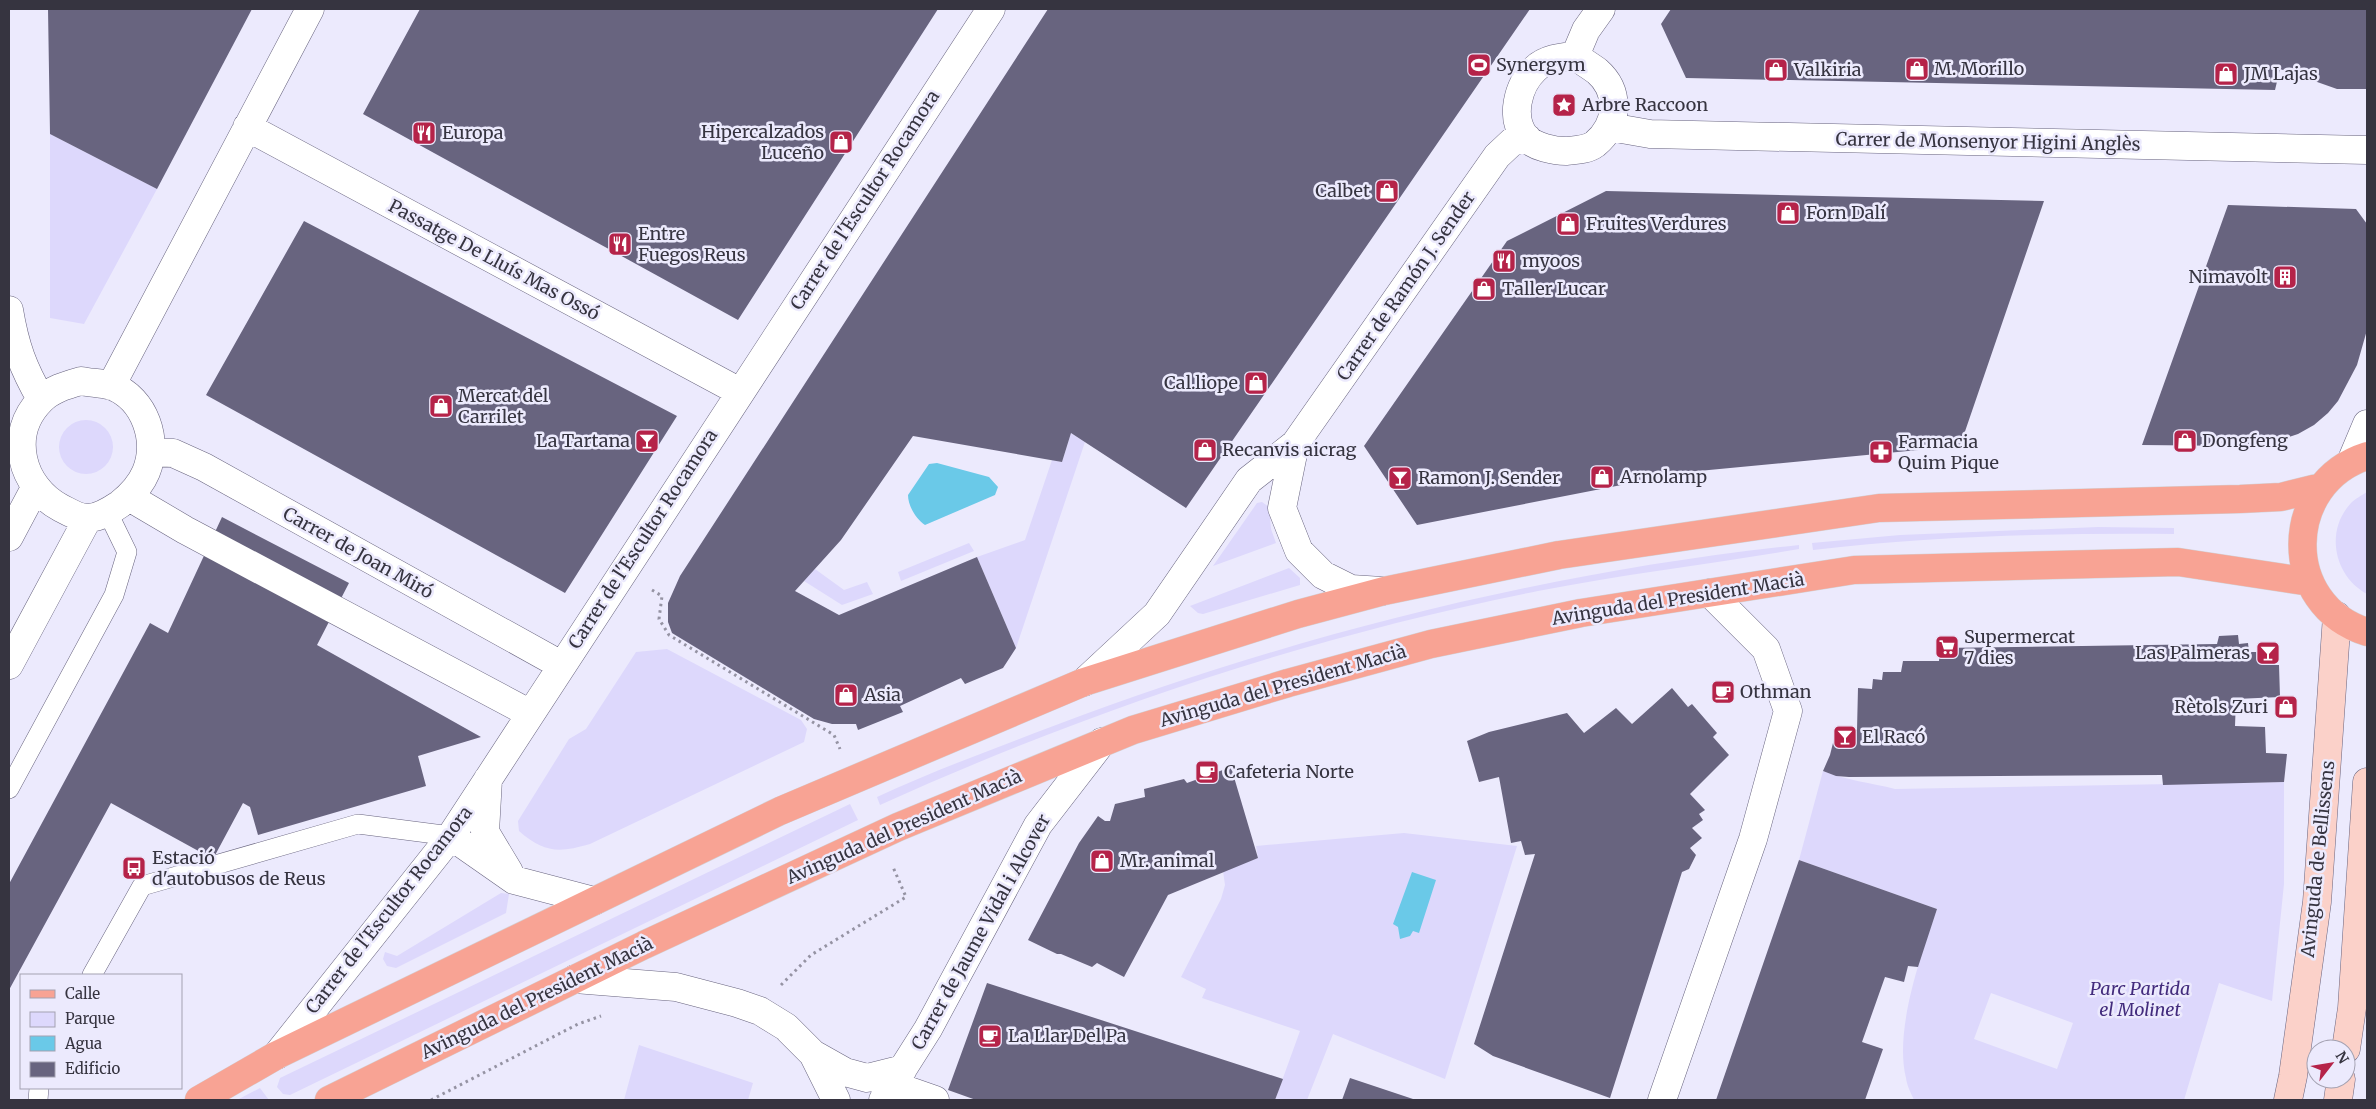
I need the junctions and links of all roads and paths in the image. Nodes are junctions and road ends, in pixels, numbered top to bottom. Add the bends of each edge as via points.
1 (310, 9) edge
2 (991, 9) edge
3 (1601, 9) edge
4 (1574, 56) junction
5 (247, 127) junction
6 (1610, 128) junction
7 (1527, 138) junction
8 (2367, 150) edge
9 (9, 310) edge
10 (112, 386) junction
11 (740, 392) junction
12 (41, 399) junction
13 (2367, 424) edge
14 (15, 438) edge
15 (1295, 444) junction
16 (151, 452) junction
17 (2359, 459) edge
18 (2321, 487) junction
19 (35, 488) junction
20 (108, 509) junction
21 (9, 538) edge
22 (2310, 582) junction
23 (1384, 591) junction
24 (1710, 593) junction
25 (2337, 616) junction
26 (2367, 632) edge
27 (9, 666) edge
28 (561, 666) junction
29 (1084, 682) junction
30 (529, 713) junction
31 (1102, 742) junction
32 (488, 779) junction
33 (2367, 782) edge
34 (9, 789) edge
35 (451, 836) junction
36 (514, 880) junction
37 (594, 902) junction
38 (93, 974) edge
39 (575, 979) junction
40 (604, 1015) dead end
41 (2347, 1039) edge
42 (812, 1054) junction
43 (277, 1055) junction
44 (893, 1085) edge
45 (199, 1100) edge
46 (329, 1100) edge
47 (431, 1100) edge
48 (836, 1100) edge
49 (935, 1100) edge
50 (1662, 1100) edge
51 (2288, 1100) edge

1 - 5 street
2 - 11 street, Carrer de l'Escultor Rocamora
3 - 4 street via 1586,30
4 - 6 street via 1598,72 1608,88 1615,103
4 - 7 street via 1547,61 1523,83 1517,99 1518,121
5 - 10 street
5 - 11 street, Passatge De Lluís Mas Ossó
6 - 7 street via 1590,147 1575,150 1543,147
6 - 8 street, Carrer de Monsenyor Higini Anglès via 1650,134
7 - 15 street, Carrer de Ramón J. Sender via 1513,141 1497,156
9 - 12 street via 15,344
10 - 12 street via 82,381 60,387
10 - 16 street via 130,398 143,414 151,436
11 - 28 street, Carrer de l'Escultor Rocamora
12 - 14 street
13 - 17 street
14 - 19 street
15 - 23 street, Carrer de Ramón J. Sender via 1282,508 1299,550 1323,575 1351,589
15 - 29 street, Carrer de Ramón J. Sender via 1250,480 1157,614
16 - 20 street via 146,474
16 - 28 street, Carrer de Joan Miró via 173,453 204,467
17 - 18 main road via 2335,473
18 - 22 main road via 2308,512 2302,540
18 - 23 main road via 2281,497 2240,499 1879,508 1559,555
19 - 20 street via 72,514
19 - 21 street
20 - 27 street
20 - 30 street via 185,530
20 - 34 lane via 127,552 114,595
22 - 24 main road, Avinguda del President Macià via 2178,562 1854,570
22 - 25 main road via 2321,600
23 - 29 main road via 1298,614
24 - 31 main road, Avinguda del President Macià via 1581,614 1431,644 1288,683
24 - 50 street via 1766,649 1788,711 1753,839
25 - 26 main road
25 - 51 main road, Avinguda de Bellissens via 2317,902
28 - 30 street, Carrer de l'Escultor Rocamora
29 - 37 main road via 780,811
30 - 32 street, Carrer de l'Escultor Rocamora
31 - 39 main road, Avinguda del President Macià via 898,827
31 - 44 street, Carrer de Jaume Vidal i Alcover via 1038,826 965,963
32 - 35 street, Carrer de l'Escultor Rocamora
32 - 36 street via 485,832
33 - 41 main road
35 - 36 street
35 - 38 lane via 358,824 142,886
35 - 43 street, Carrer de l'Escultor Rocamora
36 - 37 street
37 - 43 main road
39 - 42 street via 676,987 738,1003 760,1011 786,1028
39 - 46 main road, Avinguda del President Macià
40 - 47 path via 578,1024
42 - 44 street via 845,1072
42 - 48 street
43 - 45 main road
44 - 49 street

